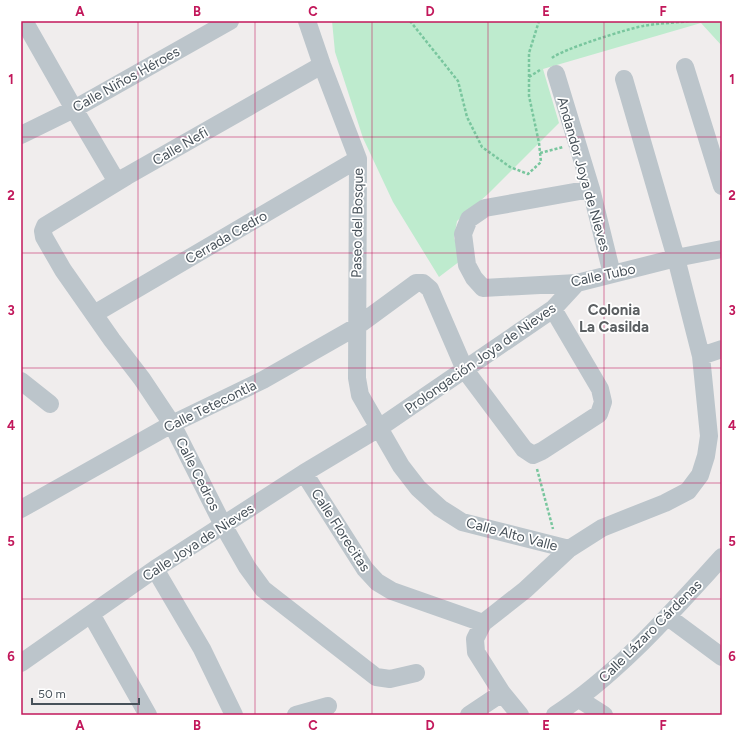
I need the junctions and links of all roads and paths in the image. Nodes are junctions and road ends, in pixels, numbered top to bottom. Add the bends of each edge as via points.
1 (24, 21) edge
2 (230, 21) edge
3 (307, 21) edge
4 (410, 21) edge
5 (539, 21) edge
6 (690, 21) edge
7 (322, 65) junction
8 (550, 66) junction
9 (685, 67) dead end
10 (529, 77) junction
11 (624, 79) dead end
12 (74, 109) junction
13 (21, 135) edge
14 (576, 142) junction
15 (540, 153) junction
16 (358, 160) junction
17 (117, 182) junction
18 (722, 186) edge
19 (590, 189) junction
20 (43, 231) joint
21 (722, 249) edge
22 (676, 258) junction
23 (612, 274) junction
24 (577, 282) junction
25 (553, 309) junction
26 (94, 314) junction
27 (356, 327) junction
28 (722, 349) edge
29 (701, 356) junction
30 (465, 370) junction
31 (21, 381) edge
32 (50, 404) dead end
33 (172, 424) junction
34 (379, 428) junction
35 (533, 455) junction
36 (304, 473) junction
37 (21, 509) edge
38 (223, 525) junction
39 (563, 548) junction
40 (722, 557) edge
41 (155, 568) junction
42 (92, 614) junction
43 (668, 617) junction
44 (483, 623) junction
45 (722, 657) edge
46 (21, 663) edge
47 (416, 673) dead end
48 (502, 693) junction
49 (579, 699) junction
50 (328, 706) dead end
51 (148, 715) edge
52 (234, 715) edge
53 (296, 715) edge
54 (470, 715) edge
55 (520, 715) edge
56 (555, 715) edge
57 (604, 715) edge

1 - 12 street
2 - 12 street, Calle Niños Héroes
3 - 7 street, Paseo del Bosque
4 - 15 path via 458,81 467,117 482,147 510,167 528,174 541,162
5 - 10 path via 529,53
6 - 8 path via 642,26 571,48 555,56
7 - 16 street, Paseo del Bosque
7 - 17 street, Calle Nefi
8 - 10 path
8 - 14 street, Andandor Joya de Nieves
9 - 18 street
10 - 15 path via 529,96
11 - 22 street
12 - 13 street, Calle Niños Héroes
12 - 17 street
14 - 15 path
14 - 19 street, Andandor Joya de Nieves
16 - 26 street, Cerrada Cedro
16 - 27 street, Paseo del Bosque
17 - 20 street, Calle Nefi via 45,226
19 - 23 street, Andandor Joya de Nieves
19 - 24 street, Calle Tubo via 485,208 469,219 463,234 467,266 483,288
20 - 26 street, Calle Cedros via 63,270
21 - 22 street, Calle Tubo
22 - 23 street, Calle Tubo
22 - 29 street
23 - 24 street, Calle Tubo
24 - 25 street, Prolongación Joya de Nieves
25 - 30 street, Prolongación Joya de Nieves
25 - 35 street via 600,389 603,402 600,414
26 - 33 street, Calle Cedros
27 - 30 street, Calle Tetecontla via 416,284 423,283 430,289
27 - 33 street, Calle Tetecontla via 263,380
27 - 34 street, Paseo del Bosque via 360,395
28 - 29 street
29 - 39 street via 709,436 700,475 688,491 602,528
30 - 34 street, Prolongación Joya de Nieves
30 - 35 street via 524,449
31 - 32 street
33 - 37 street, Calle Tetecontla
33 - 38 street, Calle Cedros
34 - 36 street, Calle Joya de Nieves
34 - 39 street, Calle Alto Valle via 401,466 418,488 440,508 462,522
35 - 39 path via 551,520
36 - 38 street, Calle Joya de Nieves
36 - 44 street, Calle Florecitas via 365,569 377,582 392,591
38 - 41 street, Calle Joya de Nieves
38 - 47 street, Calle Cedros via 263,589 376,677 390,679
39 - 44 street via 525,590
40 - 43 street, Calle Lázaro Cárdenas
41 - 42 street, Calle Joya de Nieves
41 - 52 street via 202,649
42 - 46 street, Calle Joya de Nieves
42 - 51 street
43 - 45 street
43 - 49 street, Calle Lázaro Cárdenas via 623,662
44 - 48 street via 475,640 476,652
48 - 54 street
48 - 55 street
49 - 56 street, Calle Lázaro Cárdenas
49 - 57 street
50 - 53 street

